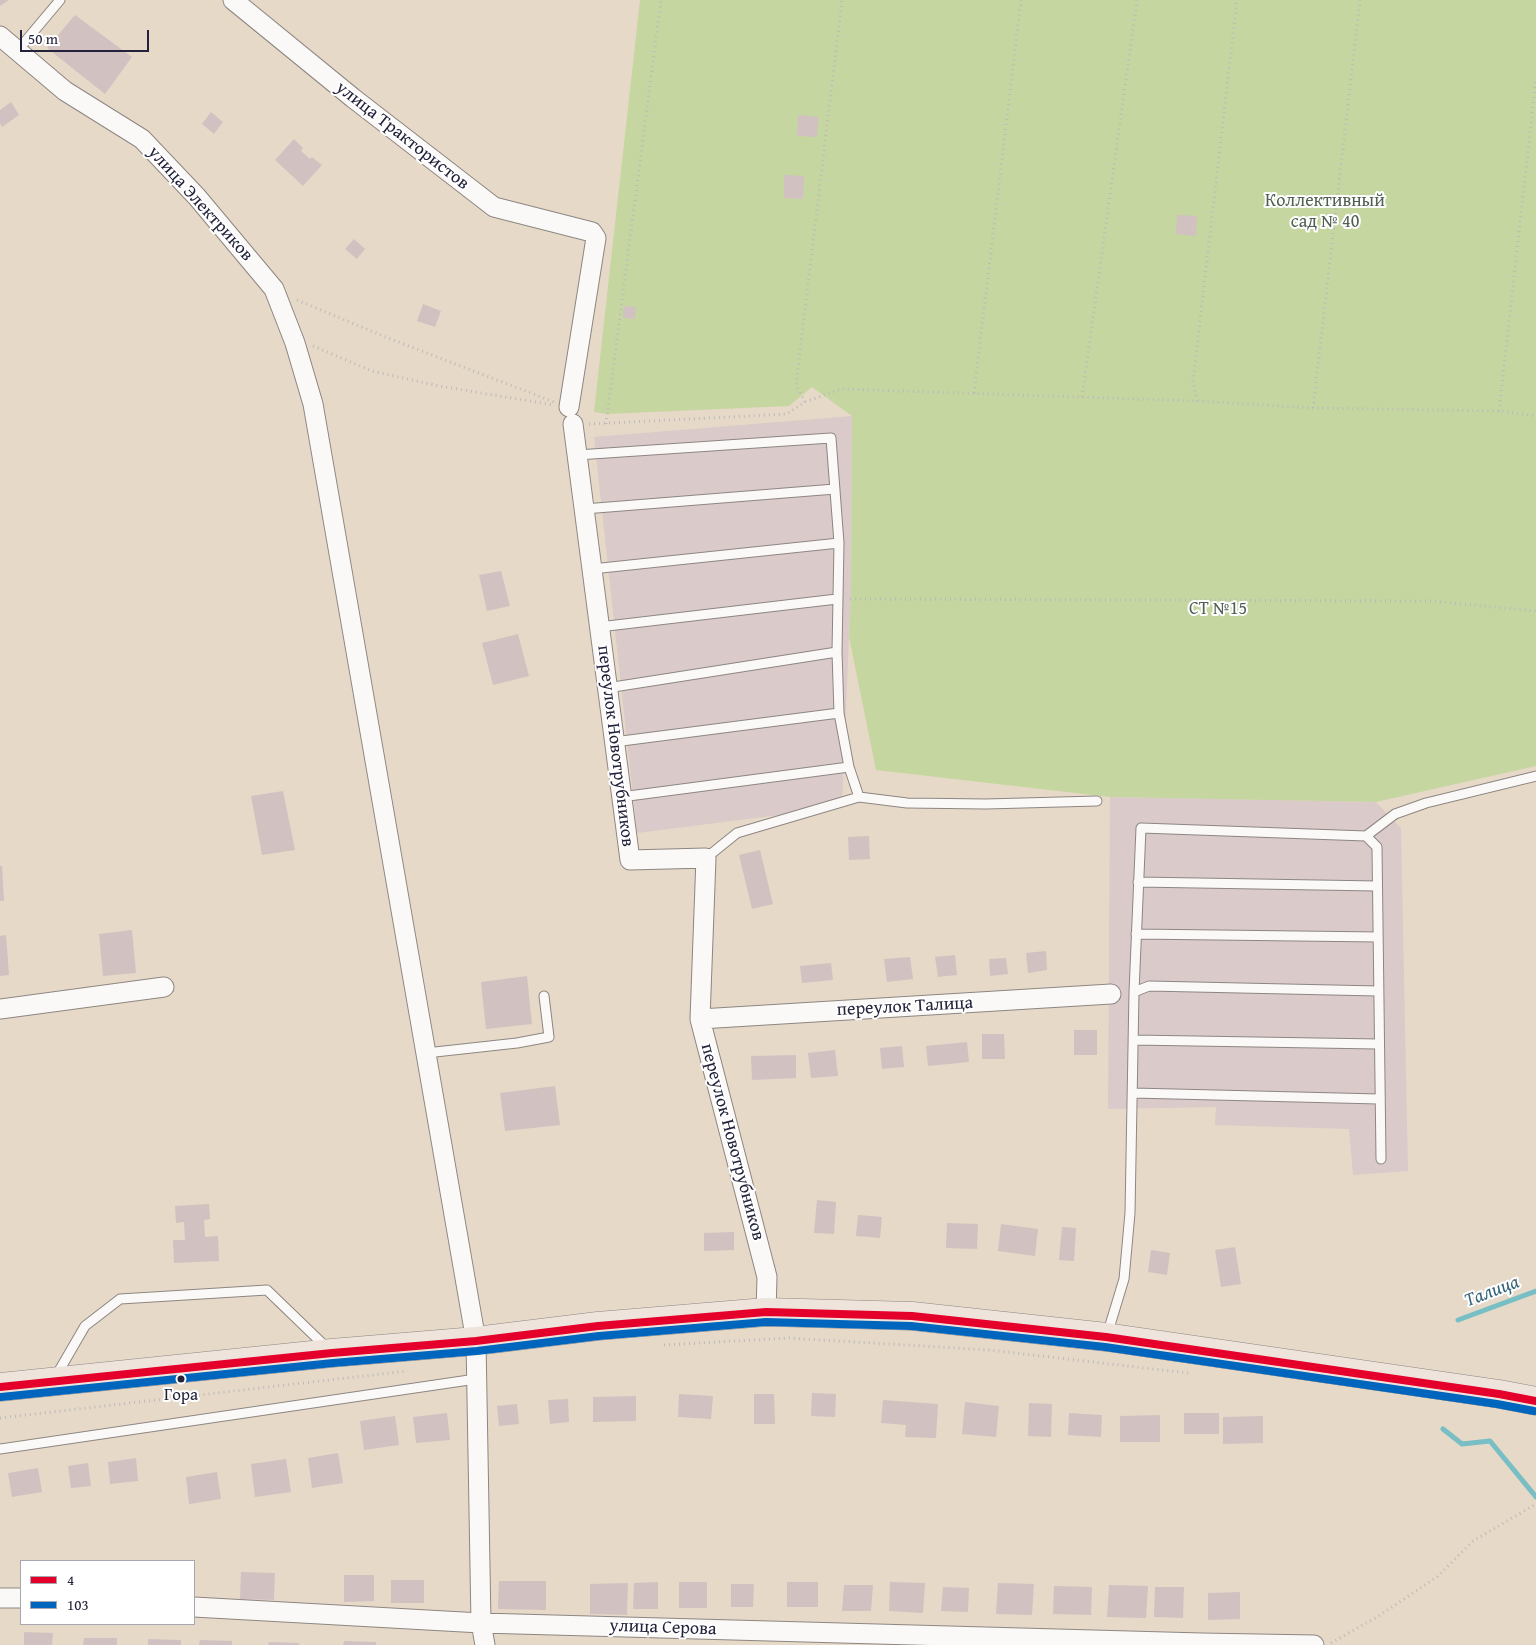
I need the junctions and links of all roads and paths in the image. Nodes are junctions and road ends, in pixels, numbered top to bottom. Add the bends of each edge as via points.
1 (60, 0) edge
2 (233, 0) edge
3 (661, 0) edge
4 (842, 0) edge
5 (1021, 0) edge
6 (1137, 0) edge
7 (1237, 0) edge
8 (1360, 0) edge
9 (0, 36) edge
10 (18, 50) junction
11 (1536, 79) edge
12 (592, 232) joint
13 (274, 290) junction
14 (295, 343) junction
15 (974, 393) junction
16 (1082, 397) junction
17 (1197, 401) junction
18 (805, 402) junction
19 (1313, 408) junction
20 (1498, 412) junction
21 (571, 416) junction
22 (1536, 416) edge
23 (606, 424) junction
24 (577, 455) junction
25 (835, 489) junction
26 (584, 509) junction
27 (839, 542) junction
28 (592, 569) junction
29 (837, 600) junction
30 (1536, 611) edge
31 (600, 627) junction
32 (837, 652) junction
33 (607, 688) junction
34 (839, 713) junction
35 (614, 742) junction
36 (849, 767) junction
37 (1536, 776) edge
38 (621, 797) junction
39 (859, 797) junction
40 (1097, 801) dead end
41 (1366, 836) junction
42 (706, 858) junction
43 (1138, 882) junction
44 (1377, 886) junction
45 (1136, 934) junction
46 (1378, 937) junction
47 (164, 987) dead end
48 (1378, 991) junction
49 (1134, 992) junction
50 (1110, 994) dead end
51 (544, 996) dead end
52 (0, 1009) edge
53 (700, 1020) junction
54 (1133, 1040) junction
55 (1378, 1044) junction
56 (426, 1053) junction
57 (1133, 1093) junction
58 (1379, 1100) junction
59 (1381, 1159) dead end
60 (766, 1312) junction
61 (1106, 1337) junction
62 (476, 1341) junction
63 (660, 1345) dead end
64 (332, 1353) junction
65 (416, 1370) dead end
66 (1191, 1374) dead end
67 (476, 1379) junction
68 (52, 1382) junction
69 (0, 1387) edge
70 (1536, 1401) edge
71 (0, 1418) edge
72 (0, 1448) edge
73 (1536, 1504) edge
74 (0, 1598) edge
75 (20, 1598) edge
76 (195, 1607) edge
77 (481, 1623) junction
78 (485, 1645) edge
79 (1318, 1645) edge

1 - 10 lane
2 - 12 street, улица Трактористов via 352,98 494,207
3 - 23 path
4 - 18 path via 796,385
5 - 15 path
6 - 16 path
7 - 17 path via 1193,381
8 - 19 path
9 - 10 street, улица Электриков
10 - 13 street, улица Электриков via 65,91 142,140 197,197
11 - 20 path
12 - 21 street, переулок Новотрубников via 596,238
13 - 14 street, улица Электриков
13 - 21 path
14 - 21 path via 307,343 372,371
14 - 56 street, улица Электриков via 313,404
15 - 16 path
15 - 18 path via 841,389
16 - 17 path
17 - 19 path
18 - 23 path via 787,414
19 - 20 path
20 - 22 path
21 - 23 path
21 - 24 street, переулок Новотрубников
24 - 25 lane via 831,438
24 - 26 street, переулок Новотрубников
25 - 26 lane
25 - 27 lane
26 - 28 street, переулок Новотрубников
27 - 28 lane
27 - 29 lane
28 - 31 street, переулок Новотрубников
29 - 30 path via 1430,601
29 - 31 lane
29 - 32 lane
31 - 33 street, переулок Новотрубников
32 - 33 lane
32 - 34 lane
33 - 35 street, переулок Новотрубников
34 - 35 lane
34 - 36 lane
35 - 38 street, переулок Новотрубников
36 - 38 lane
36 - 39 lane
37 - 41 lane via 1426,803 1395,814
38 - 42 street, переулок Новотрубников via 630,860
39 - 40 lane via 908,803
39 - 42 lane via 737,833
41 - 43 lane via 1141,828
41 - 44 lane via 1377,847
42 - 53 street, переулок Новотрубников
43 - 44 lane
43 - 45 lane
44 - 46 lane
45 - 46 lane
45 - 49 lane
46 - 48 lane
47 - 52 street
48 - 49 lane via 1149,986
48 - 55 lane
49 - 54 lane
50 - 53 street, переулок Талица
51 - 56 lane via 549,1037
53 - 60 street, переулок Новотрубников via 767,1277
54 - 55 lane
54 - 57 lane
55 - 58 lane
56 - 62 street, улица Электриков
57 - 58 lane
57 - 61 lane via 1130,1214 1124,1279
58 - 59 lane
60 - 61 main road via 912,1316
60 - 62 main road via 598,1326
61 - 70 main road
62 - 64 main road
62 - 67 street, улица Электриков
63 - 66 path via 799,1339 989,1350
64 - 68 main road
64 - 68 lane via 267,1290 120,1299 85,1326
65 - 71 path
67 - 72 lane
67 - 77 street, улица Электриков
68 - 69 main road
73 - 79 path via 1473,1542 1437,1577 1377,1617 1332,1643
74 - 75 street
76 - 77 street, улица Серова
77 - 78 street, улица Электриков
77 - 79 street, улица Серова

